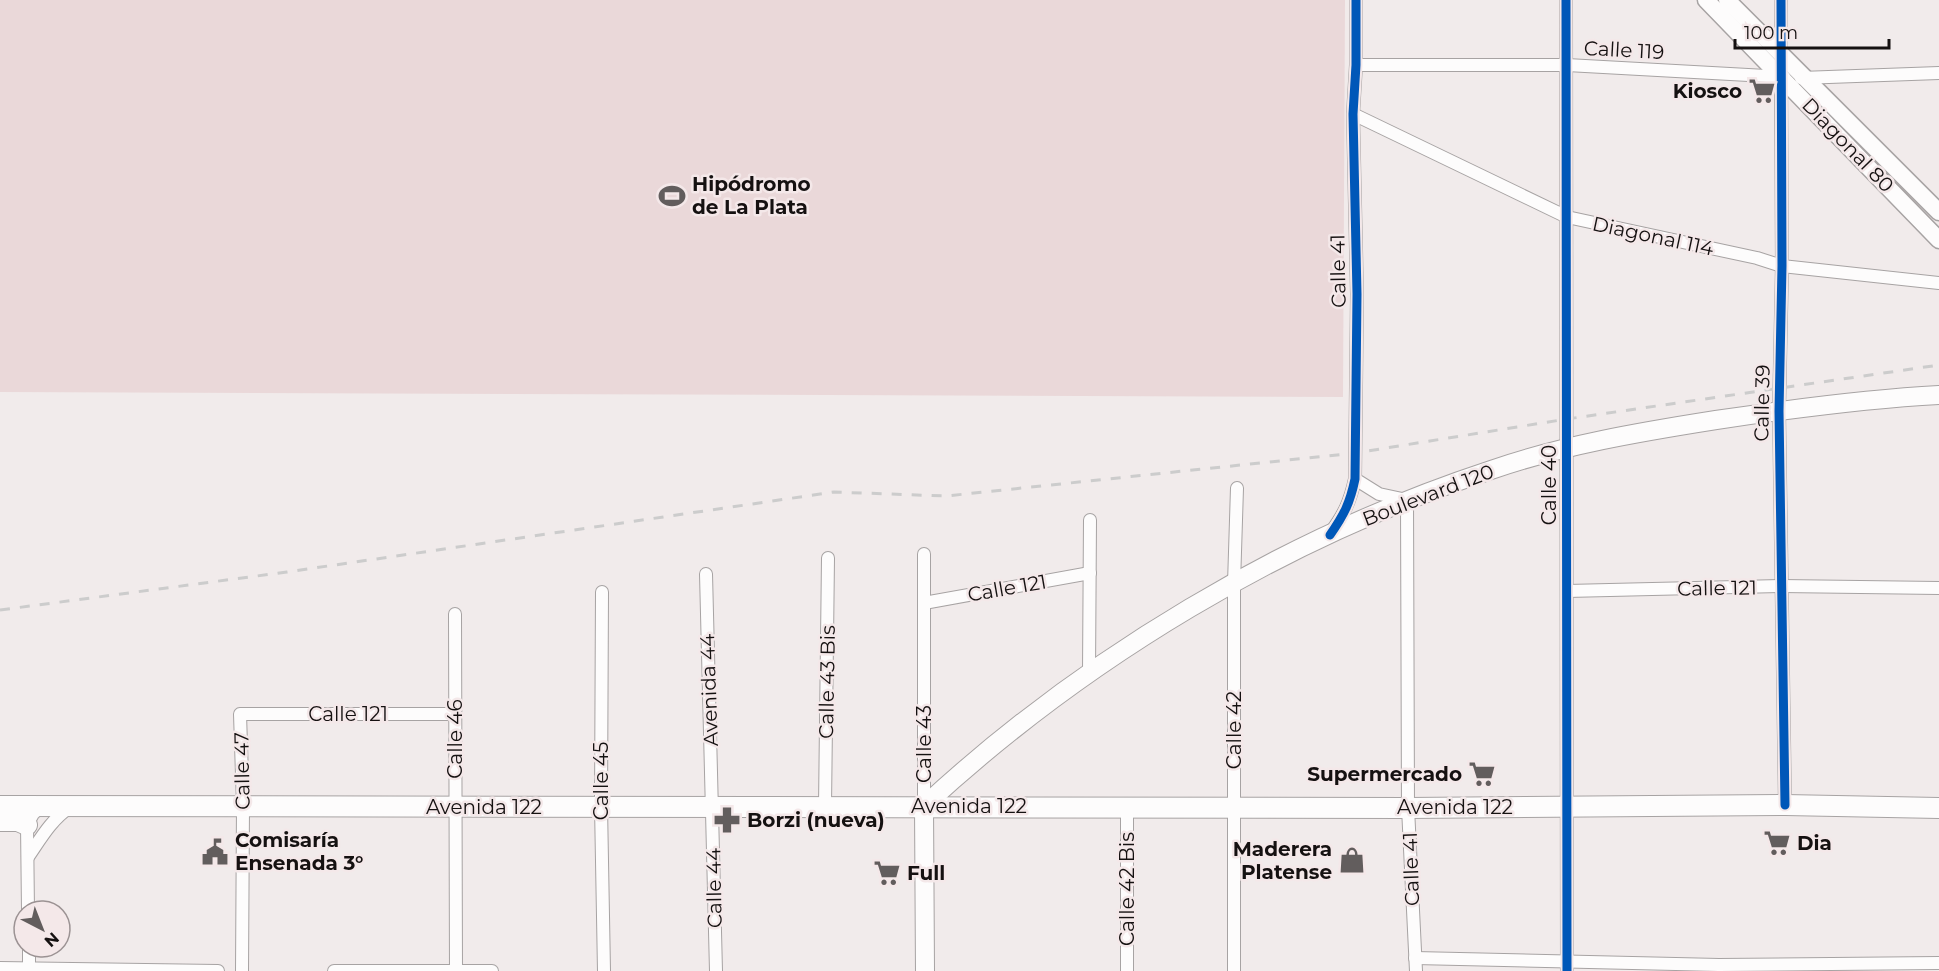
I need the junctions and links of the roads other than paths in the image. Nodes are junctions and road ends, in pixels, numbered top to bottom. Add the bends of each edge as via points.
1 (1356, 0) edge
2 (1566, 0) edge
3 (1706, 0) edge
4 (1727, 0) edge
5 (1781, 0) edge
6 (1781, 54) junction
7 (1356, 65) junction
8 (1567, 65) junction
9 (1939, 73) edge
10 (1781, 77) junction
11 (1804, 78) junction
12 (1353, 114) junction
13 (1939, 212) edge
14 (1567, 217) junction
15 (1939, 240) edge
16 (1782, 266) junction
17 (1939, 283) edge
18 (1939, 395) edge
19 (1779, 411) junction
20 (1567, 449) junction
21 (1355, 479) junction
22 (1237, 488) dead end
23 (1407, 500) junction
24 (1090, 520) dead end
25 (1330, 534) junction
26 (924, 554) dead end
27 (828, 558) dead end
28 (1090, 573) junction
29 (706, 574) dead end
30 (1234, 584) junction
31 (1781, 586) junction
32 (1939, 588) edge
33 (1567, 591) junction
34 (602, 592) dead end
35 (924, 603) junction
36 (455, 614) dead end
37 (1089, 672) junction
38 (240, 714) joint
39 (455, 714) junction
40 (0, 806) edge
41 (41, 806) junction
42 (243, 806) junction
43 (601, 806) junction
44 (712, 806) junction
45 (825, 806) junction
46 (924, 806) junction
47 (1568, 806) junction
48 (1785, 806) junction
49 (70, 807) junction
50 (456, 807) junction
51 (1127, 807) junction
52 (1235, 807) junction
53 (1408, 808) junction
54 (1939, 808) edge
55 (0, 820) edge
56 (27, 825) junction
57 (27, 858) junction
58 (28, 899) edge
59 (1939, 963) edge
60 (1415, 965) edge
61 (1567, 967) edge
62 (0, 968) edge
63 (1718, 968) edge
64 (29, 969) edge
65 (218, 971) edge
66 (242, 971) edge
67 (334, 971) edge
68 (456, 971) edge
69 (492, 971) edge
70 (604, 971) edge
71 (716, 971) edge
72 (925, 971) edge
73 (1127, 971) edge
74 (1234, 971) edge

1 - 7 street, Calle 41
2 - 8 street, Calle 40
3 - 10 main road, Diagonal 80
4 - 6 main road, Diagonal 80
5 - 6 street, Calle 39
6 - 10 street, Calle 39
6 - 11 main road, Diagonal 80
7 - 8 street, Calle 119
7 - 12 street, Calle 41
8 - 10 street, Calle 119
8 - 14 street, Calle 40
9 - 11 street, Calle 119
10 - 11 street, Calle 119
10 - 15 main road, Diagonal 80
10 - 16 street, Calle 39
11 - 13 main road, Diagonal 80
12 - 14 street, Diagonal 114
12 - 21 street, Calle 41 via 1357,294
14 - 16 street, Diagonal 114
14 - 20 street, Calle 40
16 - 17 street, Diagonal 114
16 - 19 street, Calle 39
18 - 19 main road, Boulevard 120
19 - 20 main road, Boulevard 120 via 1647,431
19 - 31 street, Calle 39
20 - 23 main road, Boulevard 120 via 1491,469
20 - 33 street, Calle 40
21 - 23 street via 1380,494
21 - 25 street, Calle 41 via 1345,513
22 - 30 street, Calle 42
23 - 25 main road, Boulevard 120
23 - 53 street, Calle 41
24 - 28 street
25 - 30 main road, Boulevard 120
26 - 35 street, Calle 43
27 - 45 street, Calle 43 Bis
28 - 35 street, Calle 121
28 - 37 street
29 - 44 street, Avenida 44
30 - 37 main road, Boulevard 120
30 - 52 street, Calle 42
31 - 32 street, Calle 121
31 - 33 street, Calle 121
31 - 48 street, Calle 39
33 - 47 street, Calle 40
34 - 43 street, Calle 45
35 - 46 street, Calle 43
36 - 39 street, Calle 46
37 - 46 main road, Boulevard 120 via 1000,740
38 - 39 street, Calle 121
38 - 42 street, Calle 47
39 - 50 street, Calle 46
40 - 41 highway, Avenida 122
41 - 49 highway, Avenida 122
41 - 56 street
42 - 49 highway, Avenida 122
42 - 50 highway, Avenida 122
42 - 66 street, Calle 47
43 - 44 highway, Avenida 122
43 - 50 highway, Avenida 122
43 - 70 street, Calle 45
44 - 45 highway, Avenida 122
44 - 71 street, Calle 44
45 - 46 highway, Avenida 122
46 - 51 highway, Avenida 122
46 - 72 main road, Calle 43
47 - 48 highway, Avenida 122
47 - 53 highway, Avenida 122
47 - 61 street, Calle 40
48 - 54 highway, Avenida 122
49 - 57 street via 48,826
50 - 68 street, Calle 46
51 - 52 highway, Avenida 122
51 - 73 street, Calle 42 Bis
52 - 53 highway, Avenida 122
52 - 74 street, Calle 42
53 - 60 street, Calle 41
55 - 56 highway
56 - 57 street
57 - 58 street
59 - 63 street
60 - 61 street
61 - 63 street
62 - 64 street
64 - 65 street
67 - 68 street
68 - 69 street

